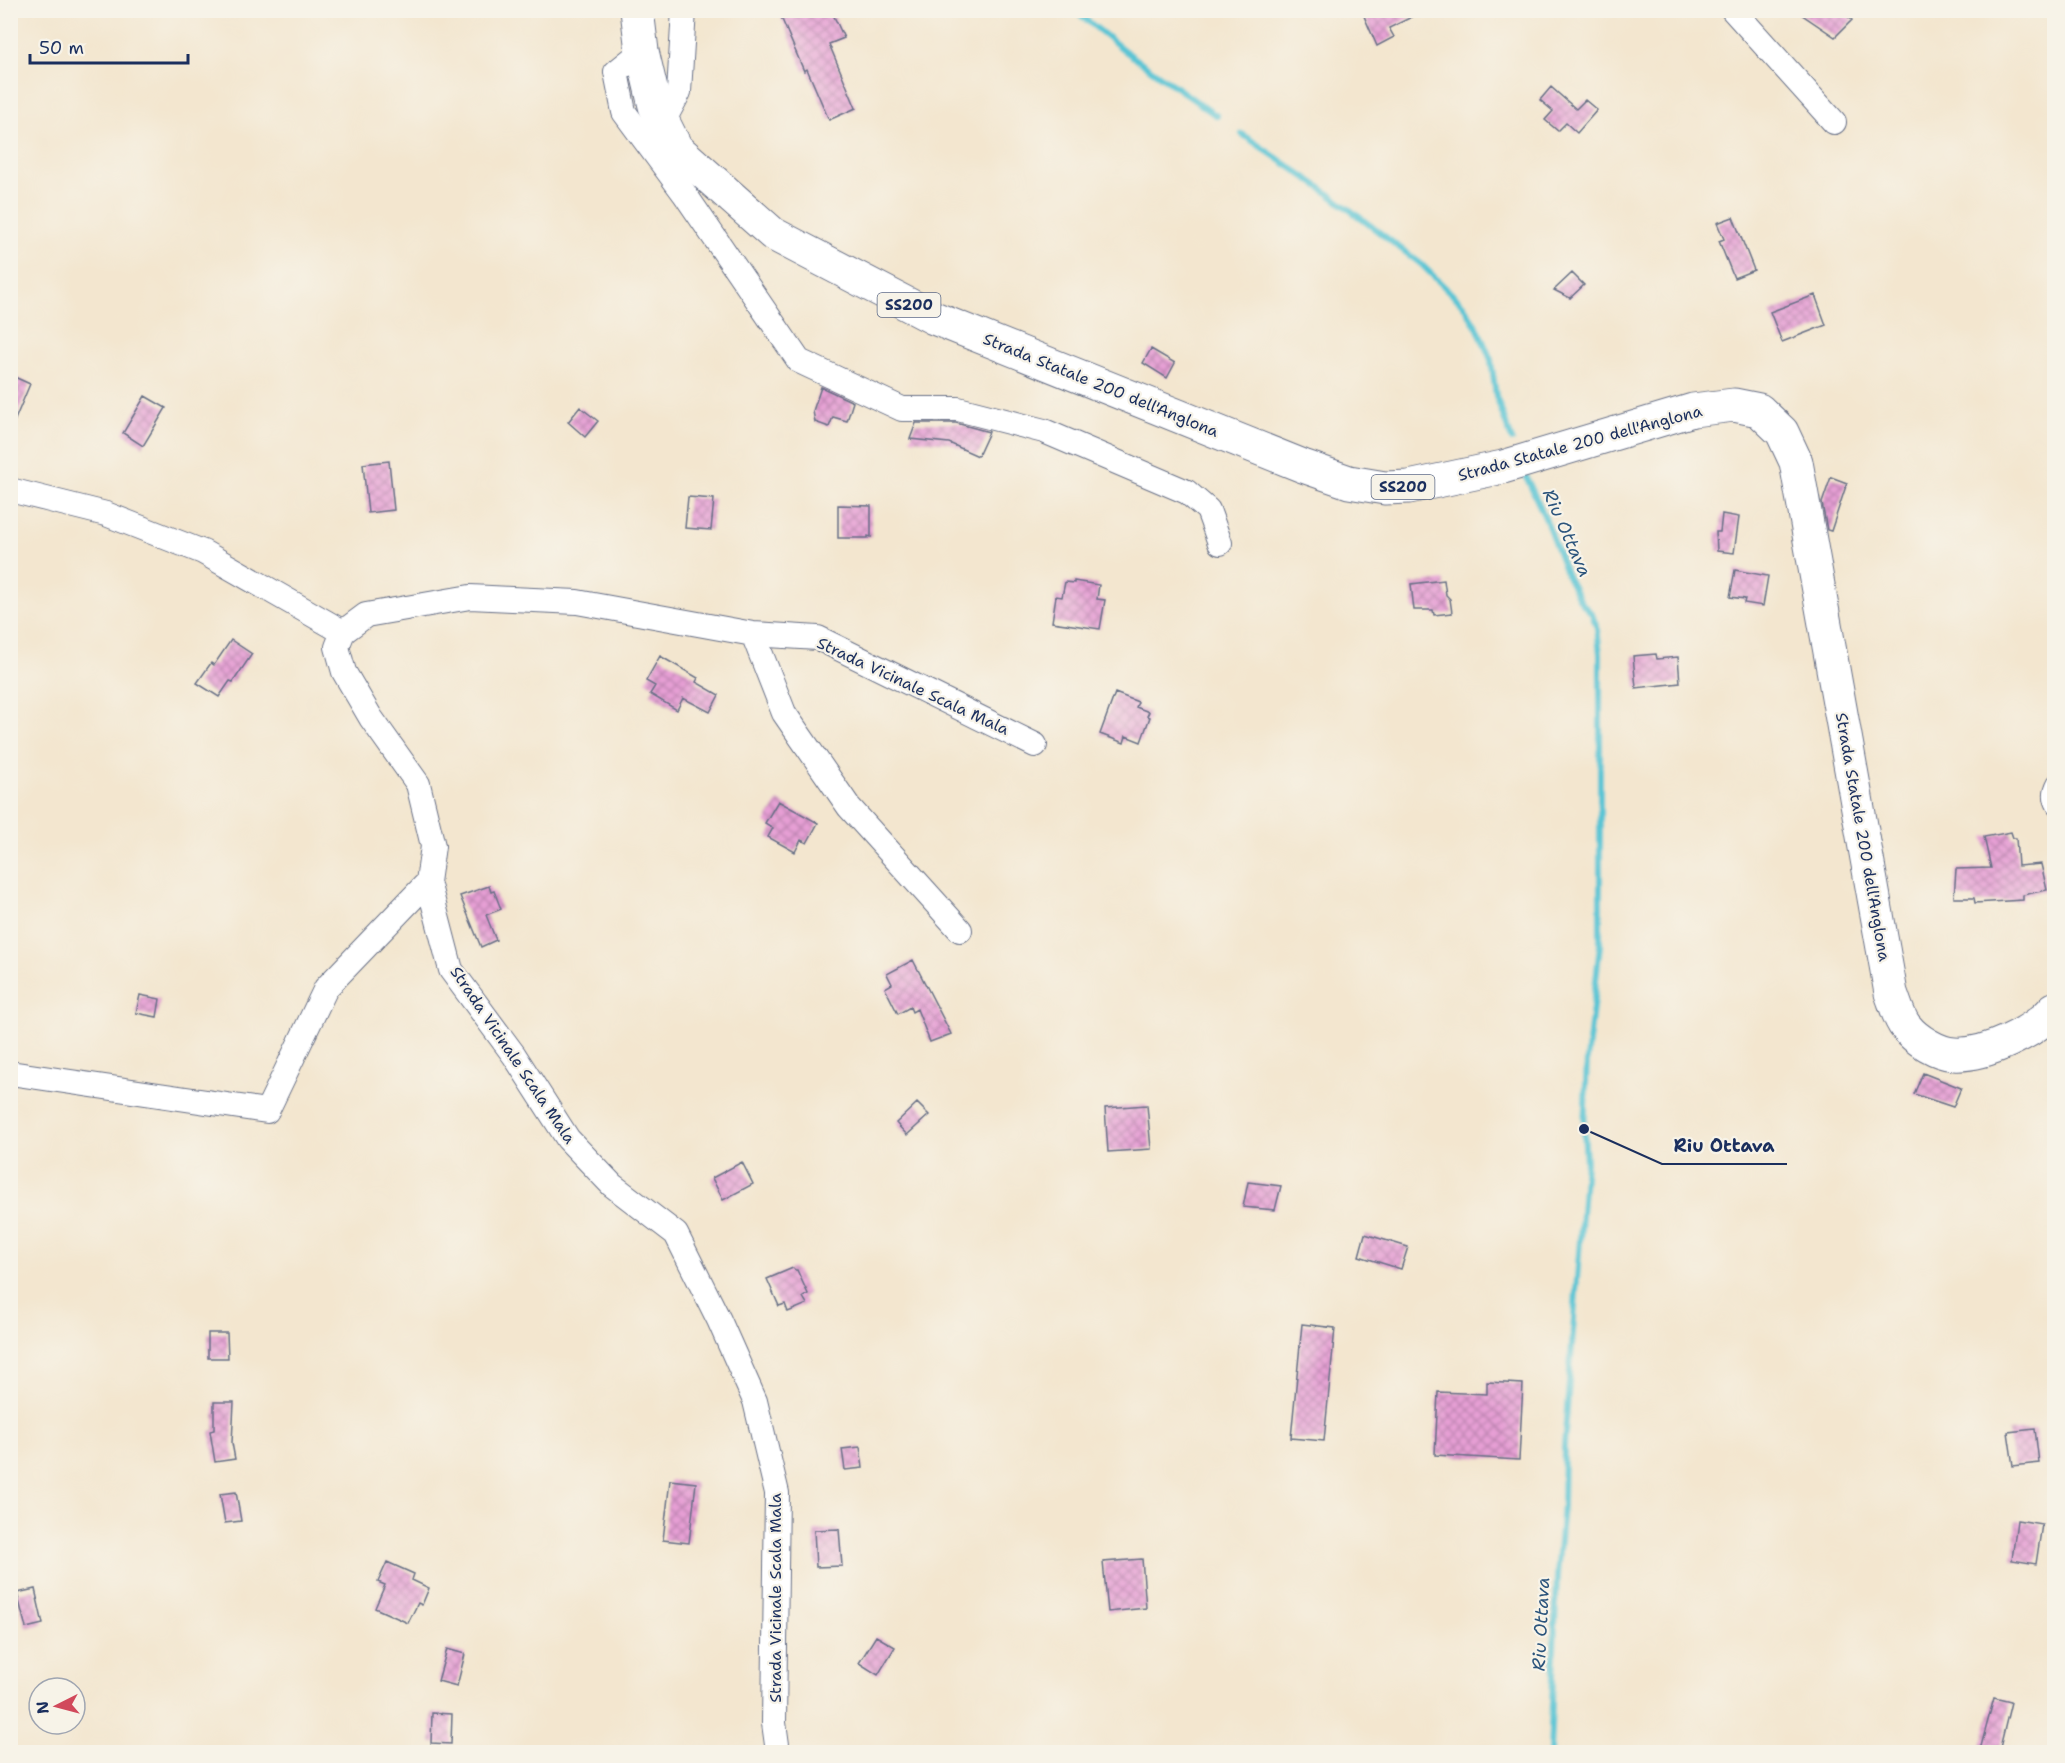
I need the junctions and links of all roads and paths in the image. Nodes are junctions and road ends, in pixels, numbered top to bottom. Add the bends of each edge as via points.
1 (637, 10) edge
2 (684, 10) edge
3 (1733, 10) edge
4 (642, 51) junction
5 (663, 122) junction
6 (1834, 122) dead end
7 (10, 489) edge
8 (1220, 543) dead end
9 (344, 632) junction
10 (753, 634) junction
11 (1035, 745) dead end
12 (2055, 781) edge
13 (2055, 808) edge
14 (428, 882) junction
15 (960, 930) dead end
16 (2055, 1009) edge
17 (10, 1073) edge
18 (778, 1752) edge

1 - 4 main road, Strada Statale 200 dell'Anglona / SS200
2 - 5 street via 679,92
3 - 6 street
4 - 5 main road, Strada Statale 200 dell'Anglona / SS200 via 655,106
4 - 8 street via 616,72 624,112 799,361 902,409 958,409 1044,431 1187,492 1208,510
5 - 16 main road, Strada Statale 200 dell'Anglona / SS200 via 676,148 773,234 934,318 1349,482 1409,487 1503,467 1693,410 1734,405 1759,410 1782,432 1796,462 1891,993 1905,1027 1926,1044 1953,1054 1983,1051 2021,1034
7 - 9 street via 106,514 203,552
9 - 10 street, Strada Vicinale Scala Mala via 366,615 470,597 577,602
9 - 14 street, Strada Vicinale Scala Mala via 337,646 344,672 370,718 418,784 433,846
10 - 11 street, Strada Vicinale Scala Mala via 818,638
10 - 15 street via 784,712 842,798
12 - 13 lane via 2050,788 2050,802
14 - 17 street via 326,988 267,1111
14 - 18 street, Strada Vicinale Scala Mala via 451,970 514,1055 568,1139 612,1185 676,1234 755,1401 777,1493 774,1723

